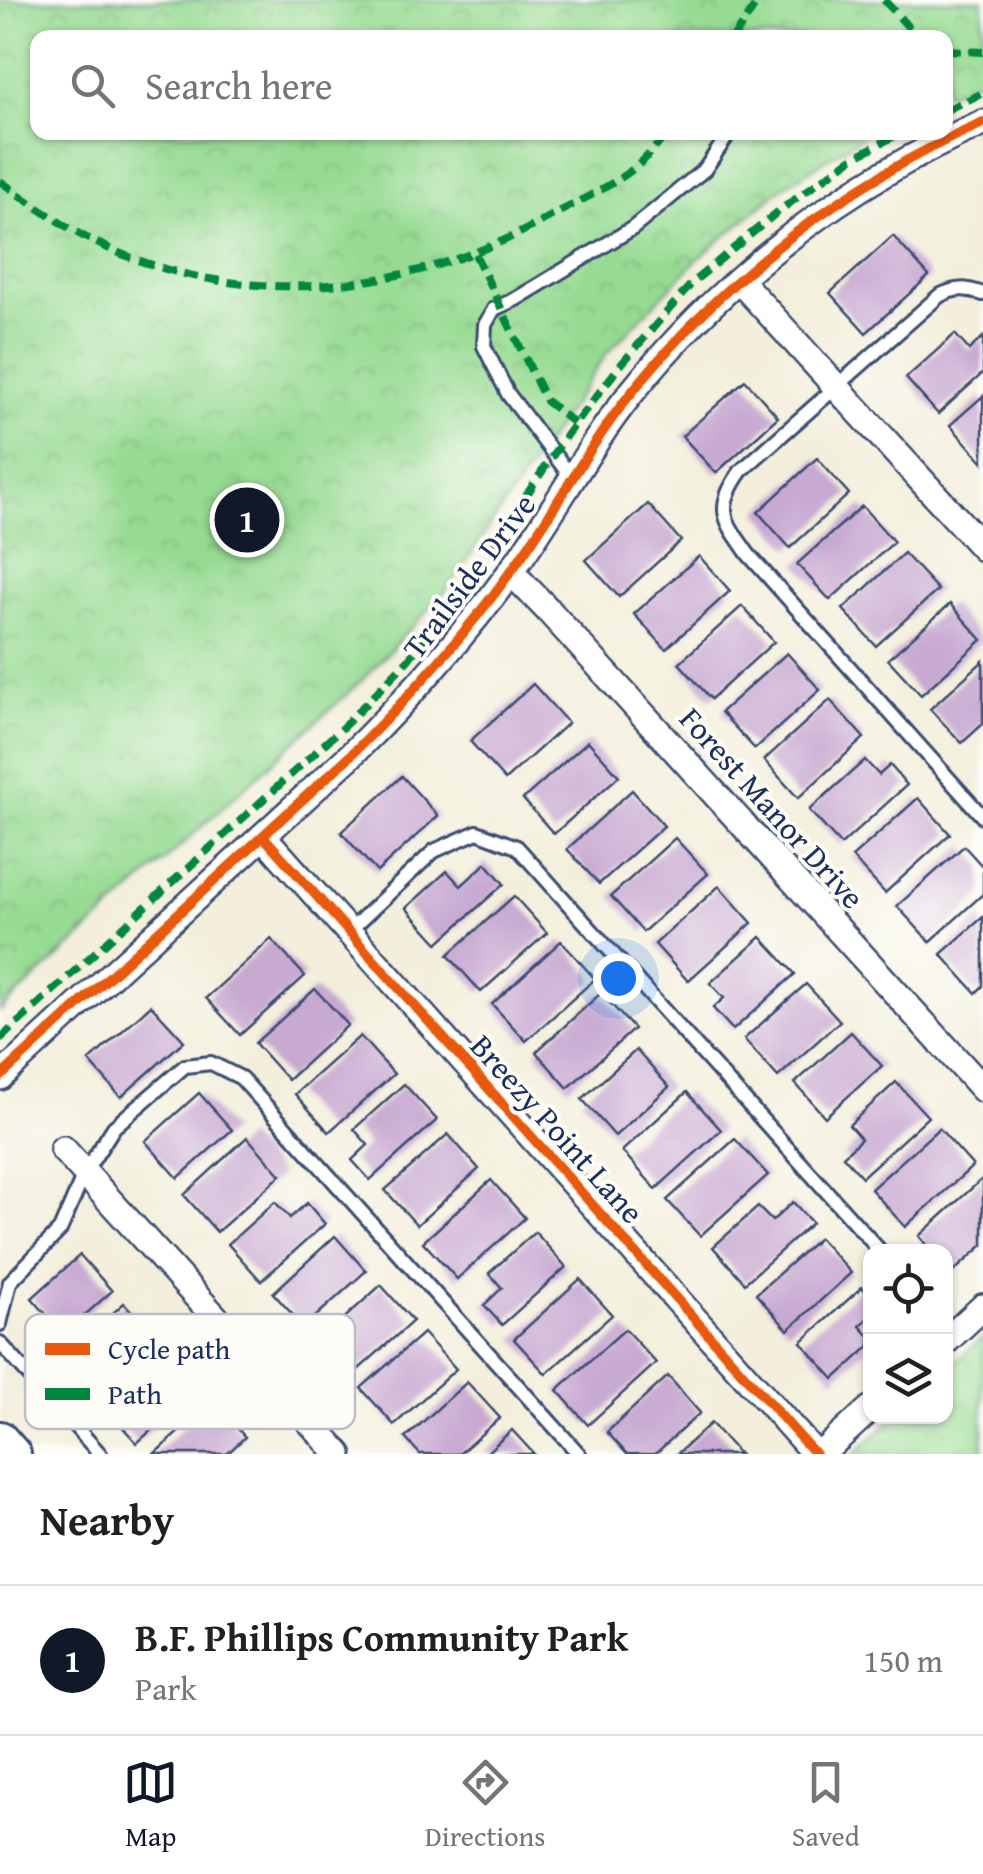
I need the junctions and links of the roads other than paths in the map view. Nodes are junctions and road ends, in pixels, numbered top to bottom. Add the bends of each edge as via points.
1 (983, 123) edge
2 (953, 128) edge
3 (724, 140) edge
4 (933, 140) edge
5 (739, 280) junction
6 (983, 294) edge
7 (837, 386) junction
8 (571, 477) junction
9 (983, 548) edge
10 (510, 572) junction
11 (983, 818) edge
12 (263, 836) junction
13 (348, 932) junction
14 (0, 1077) edge
15 (983, 1089) edge
16 (63, 1148) dead end
17 (85, 1172) junction
18 (875, 1244) edge
19 (983, 1307) edge
20 (213, 1314) edge
21 (0, 1324) edge
22 (953, 1329) edge
23 (0, 1344) edge
24 (25, 1372) edge
25 (863, 1415) edge
26 (77, 1429) edge
27 (316, 1429) edge
28 (0, 1438) edge
29 (14, 1454) edge
30 (100, 1454) edge
31 (339, 1454) edge
32 (579, 1454) edge
33 (818, 1454) edge

1 - 2 street, Trailside Drive
3 - 8 lane via 705,168 633,228 494,309 485,325 484,346 508,394
4 - 5 street, Trailside Drive via 785,240
5 - 7 street
5 - 8 street, Trailside Drive via 634,389
6 - 7 lane via 953,289 939,296
7 - 9 street
7 - 11 lane via 741,471 726,492 729,528
8 - 10 street, Trailside Drive
10 - 12 street, Trailside Drive via 402,704
10 - 15 street, Forest Manor Drive
12 - 13 street, Breezy Point Lane
12 - 14 street, Trailside Drive
13 - 18 lane via 434,851 476,832 517,847
13 - 33 street, Breezy Point Lane
16 - 17 street
17 - 20 street
17 - 21 lane via 60,1230 10,1282
17 - 32 lane via 114,1127 184,1066 211,1064 242,1078
19 - 22 street
23 - 24 lane
25 - 33 street
26 - 30 lane
27 - 31 street
28 - 29 street

